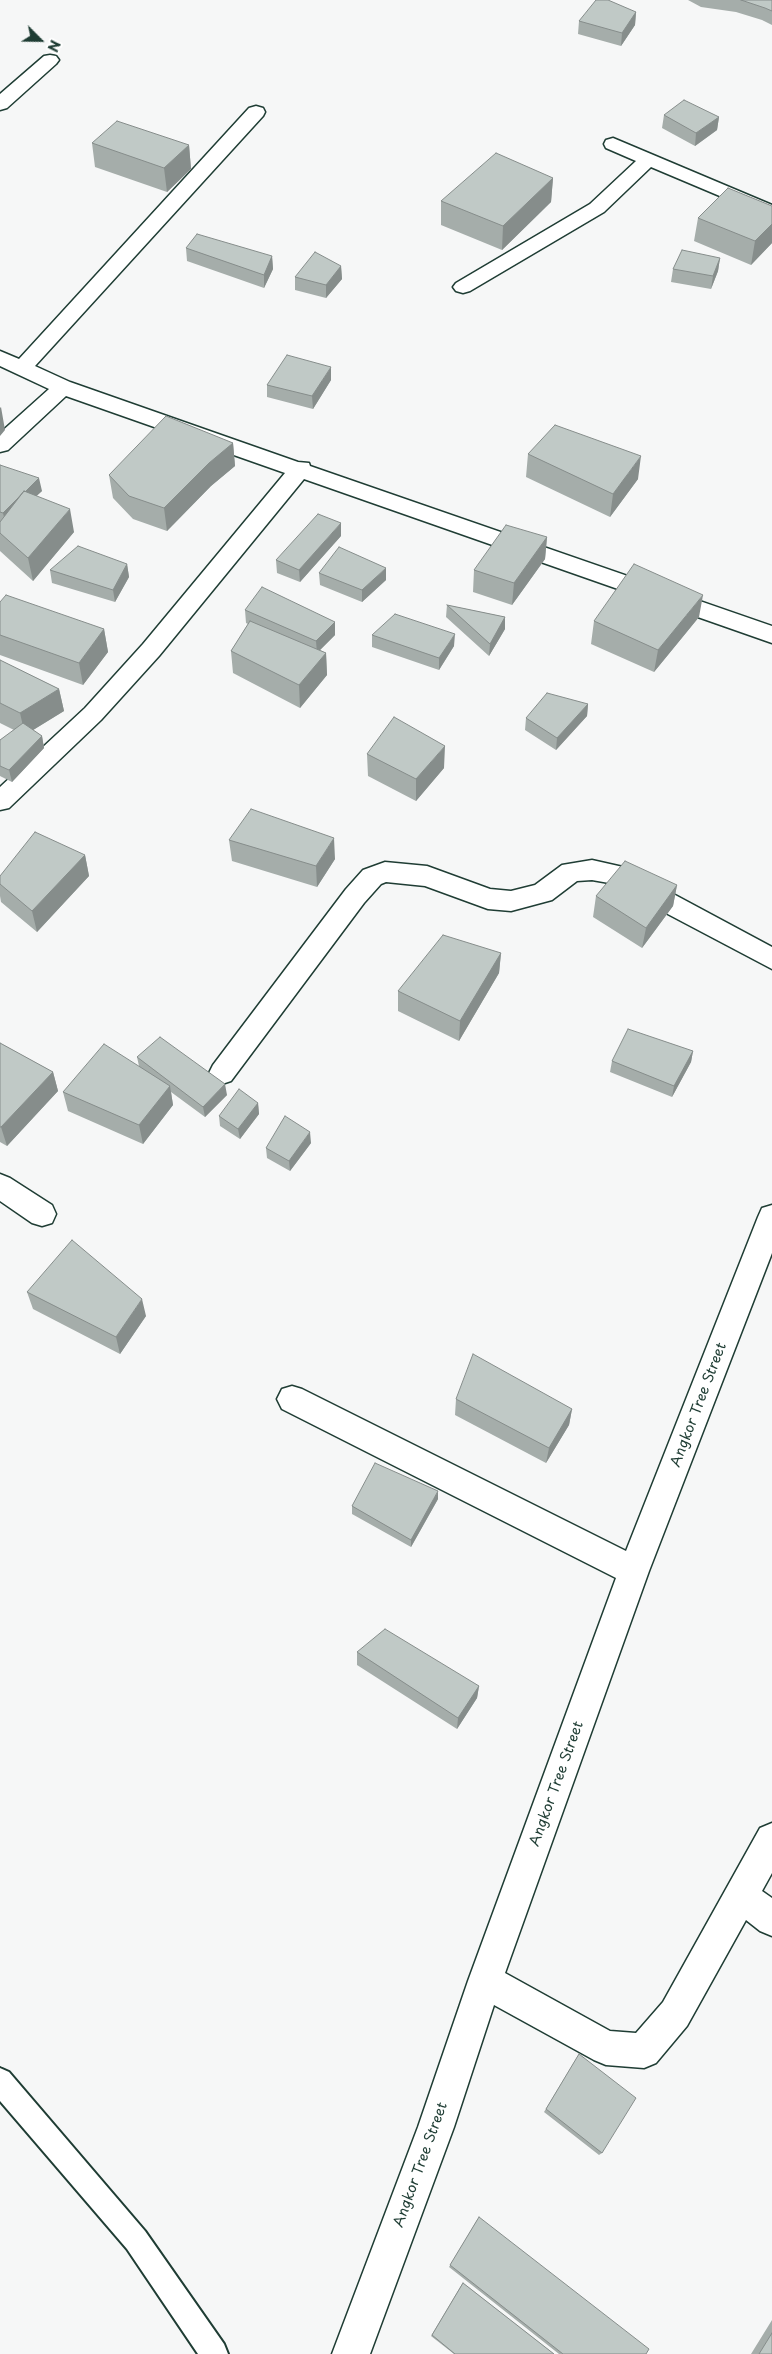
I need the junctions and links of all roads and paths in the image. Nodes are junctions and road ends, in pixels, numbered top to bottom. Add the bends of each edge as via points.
1 (50, 60) dead end
2 (0, 104) edge
3 (256, 112) dead end
4 (613, 144) dead end
5 (648, 160) junction
6 (772, 212) edge
7 (463, 287) dead end
8 (0, 358) edge
9 (22, 368) junction
10 (64, 387) junction
11 (0, 445) edge
12 (301, 468) junction
13 (772, 635) edge
14 (0, 801) edge
15 (772, 959) edge
16 (222, 1072) dead end
17 (0, 1186) edge
18 (42, 1214) dead end
19 (772, 1217) edge
20 (292, 1399) dead end
21 (634, 1571) junction
22 (772, 1840) edge
23 (741, 1896) junction
24 (772, 1920) edge
25 (486, 1981) junction
26 (0, 2082) edge
27 (214, 2354) edge
28 (351, 2354) edge

1 - 2 street
3 - 9 street
4 - 5 street
5 - 6 street
5 - 7 street via 597,208
8 - 9 street
9 - 10 street
10 - 11 street
10 - 12 street
12 - 13 street
12 - 14 street via 151,650 99,707
15 - 16 street via 614,874 592,870 571,872 543,893 511,901 488,899 427,876 385,872 372,878 356,896
17 - 18 street
19 - 21 street, Angkor Tree Street
20 - 21 street
21 - 25 street, Angkor Tree Street
22 - 23 street
23 - 24 street
23 - 25 street via 675,2014 644,2051 606,2048
25 - 28 street, Angkor Tree Street via 436,2127
26 - 27 lane via 136,2240

